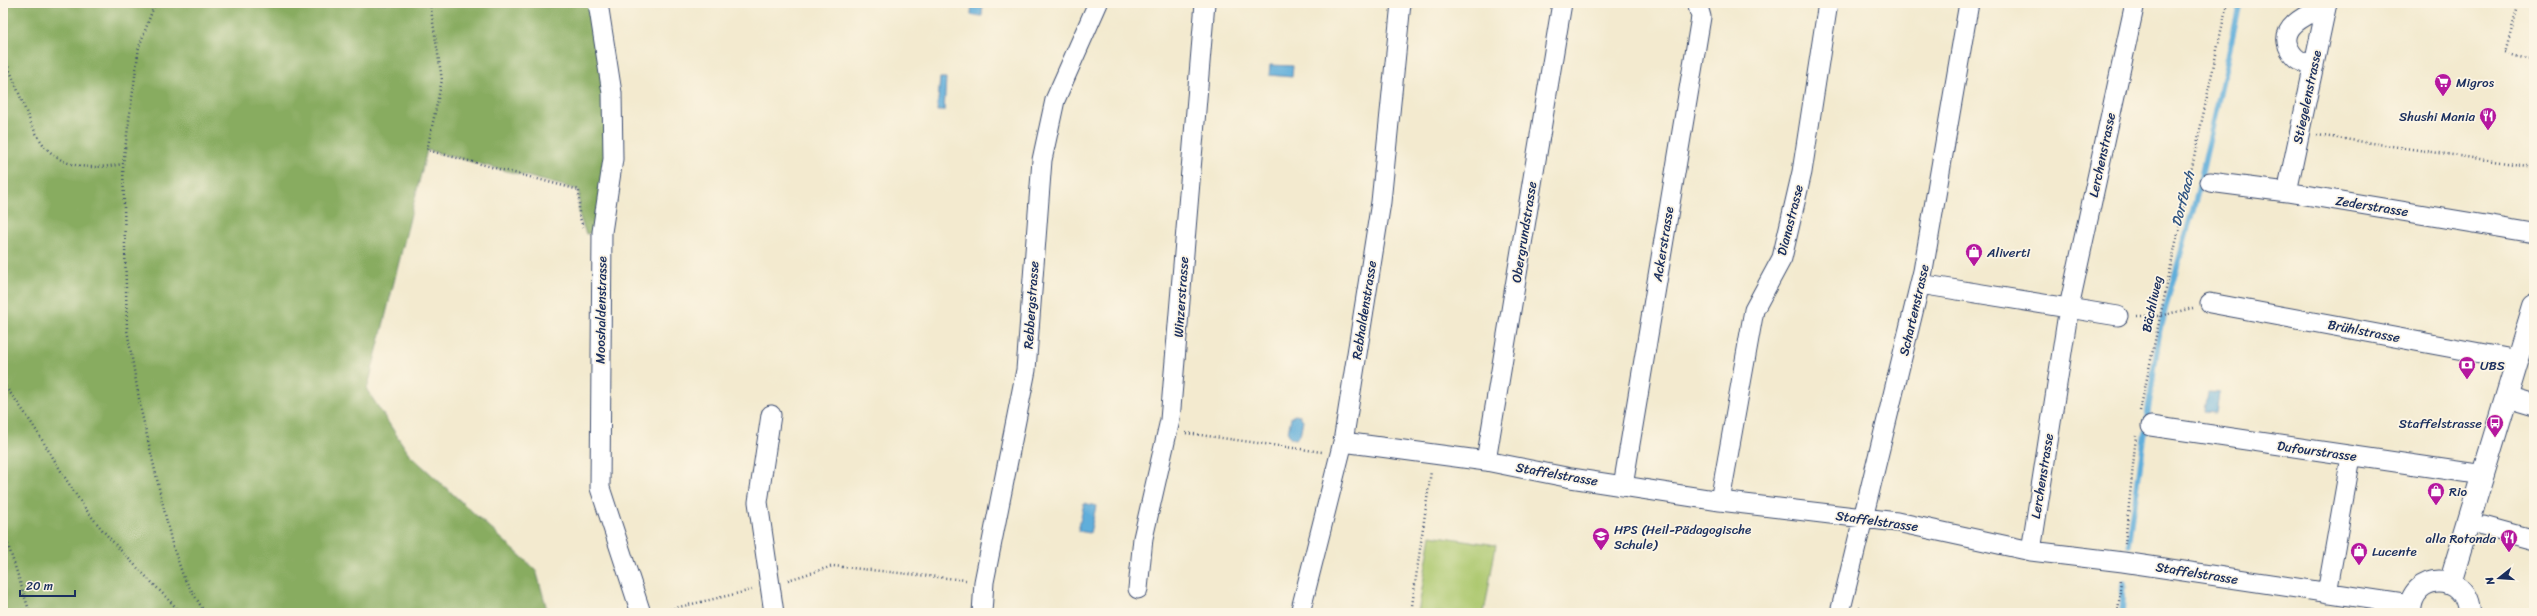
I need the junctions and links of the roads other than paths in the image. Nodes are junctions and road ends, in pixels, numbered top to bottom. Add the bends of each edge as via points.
1 (598, 3) edge
2 (1098, 3) edge
3 (1205, 3) edge
4 (1401, 3) edge
5 (1562, 3) edge
6 (1697, 3) edge
7 (1828, 3) edge
8 (1969, 3) edge
9 (2135, 3) edge
10 (2327, 4) edge
11 (2314, 66) junction
12 (2210, 182) dead end
13 (2287, 192) junction
14 (2534, 233) edge
15 (1920, 284) junction
16 (2210, 303) dead end
17 (2534, 306) edge
18 (2069, 307) junction
19 (2118, 316) road end
20 (2518, 360) junction
21 (2507, 397) junction
22 (2534, 405) edge
23 (771, 415) dead end
24 (2142, 425) road end
25 (1342, 448) junction
26 (2352, 457) junction
27 (1486, 461) junction
28 (2484, 475) junction
29 (1623, 486) junction
30 (1720, 501) junction
31 (1863, 518) junction
32 (2483, 526) dead end
33 (2534, 540) edge
34 (2031, 551) junction
35 (2450, 583) junction
36 (1138, 589) dead end
37 (2327, 593) junction
38 (2410, 609) edge
39 (1847, 610) edge
40 (641, 613) edge
41 (774, 613) edge
42 (982, 613) edge
43 (1300, 613) edge
44 (2469, 613) edge

1 - 40 street, Mooshaldenstrasse via 612,93 613,159 602,232 600,488
2 - 42 street, Rebbergstrasse via 1055,100 1042,160 1026,370 984,582
3 - 36 street, Winzerstrasse via 1188,181 1182,297 1168,430 1143,538
4 - 25 street, Rebhaldenstrasse via 1381,202
5 - 27 street, Obergrundstrasse
6 - 29 street, Ackerstrasse via 1701,18
7 - 30 street, Dianastrasse via 1802,172 1782,258 1754,310
8 - 15 street, Schartenstrasse
9 - 18 street, Lerchenstrasse
10 - 11 street, Stiegelenstrasse
10 - 11 street via 2290,27 2286,40 2290,53 2298,61
11 - 13 street, Stiegelenstrasse
12 - 13 street, Zederstrasse
13 - 14 street, Zederstrasse
15 - 18 street
15 - 31 street, Schartenstrasse
16 - 20 street, Brühlstrasse
17 - 20 main road
18 - 19 street
18 - 34 street, Lerchenstrasse
20 - 21 main road
21 - 22 street
21 - 28 main road
23 - 41 street via 758,502
24 - 26 street, Dufourstrasse
25 - 27 street, Staffelstrasse
25 - 43 street, Rebhaldenstrasse
26 - 28 street, Dufourstrasse
26 - 37 street
27 - 29 street, Staffelstrasse
28 - 35 main road
29 - 30 street, Staffelstrasse
30 - 31 street, Staffelstrasse
31 - 34 street, Staffelstrasse via 1897,522
31 - 39 street, Schartenstrasse
32 - 33 street
34 - 37 street, Staffelstrasse via 2123,562
35 - 38 main road via 2430,582 2417,592
35 - 44 main road via 2465,596
37 - 38 street, Staffelstrasse

